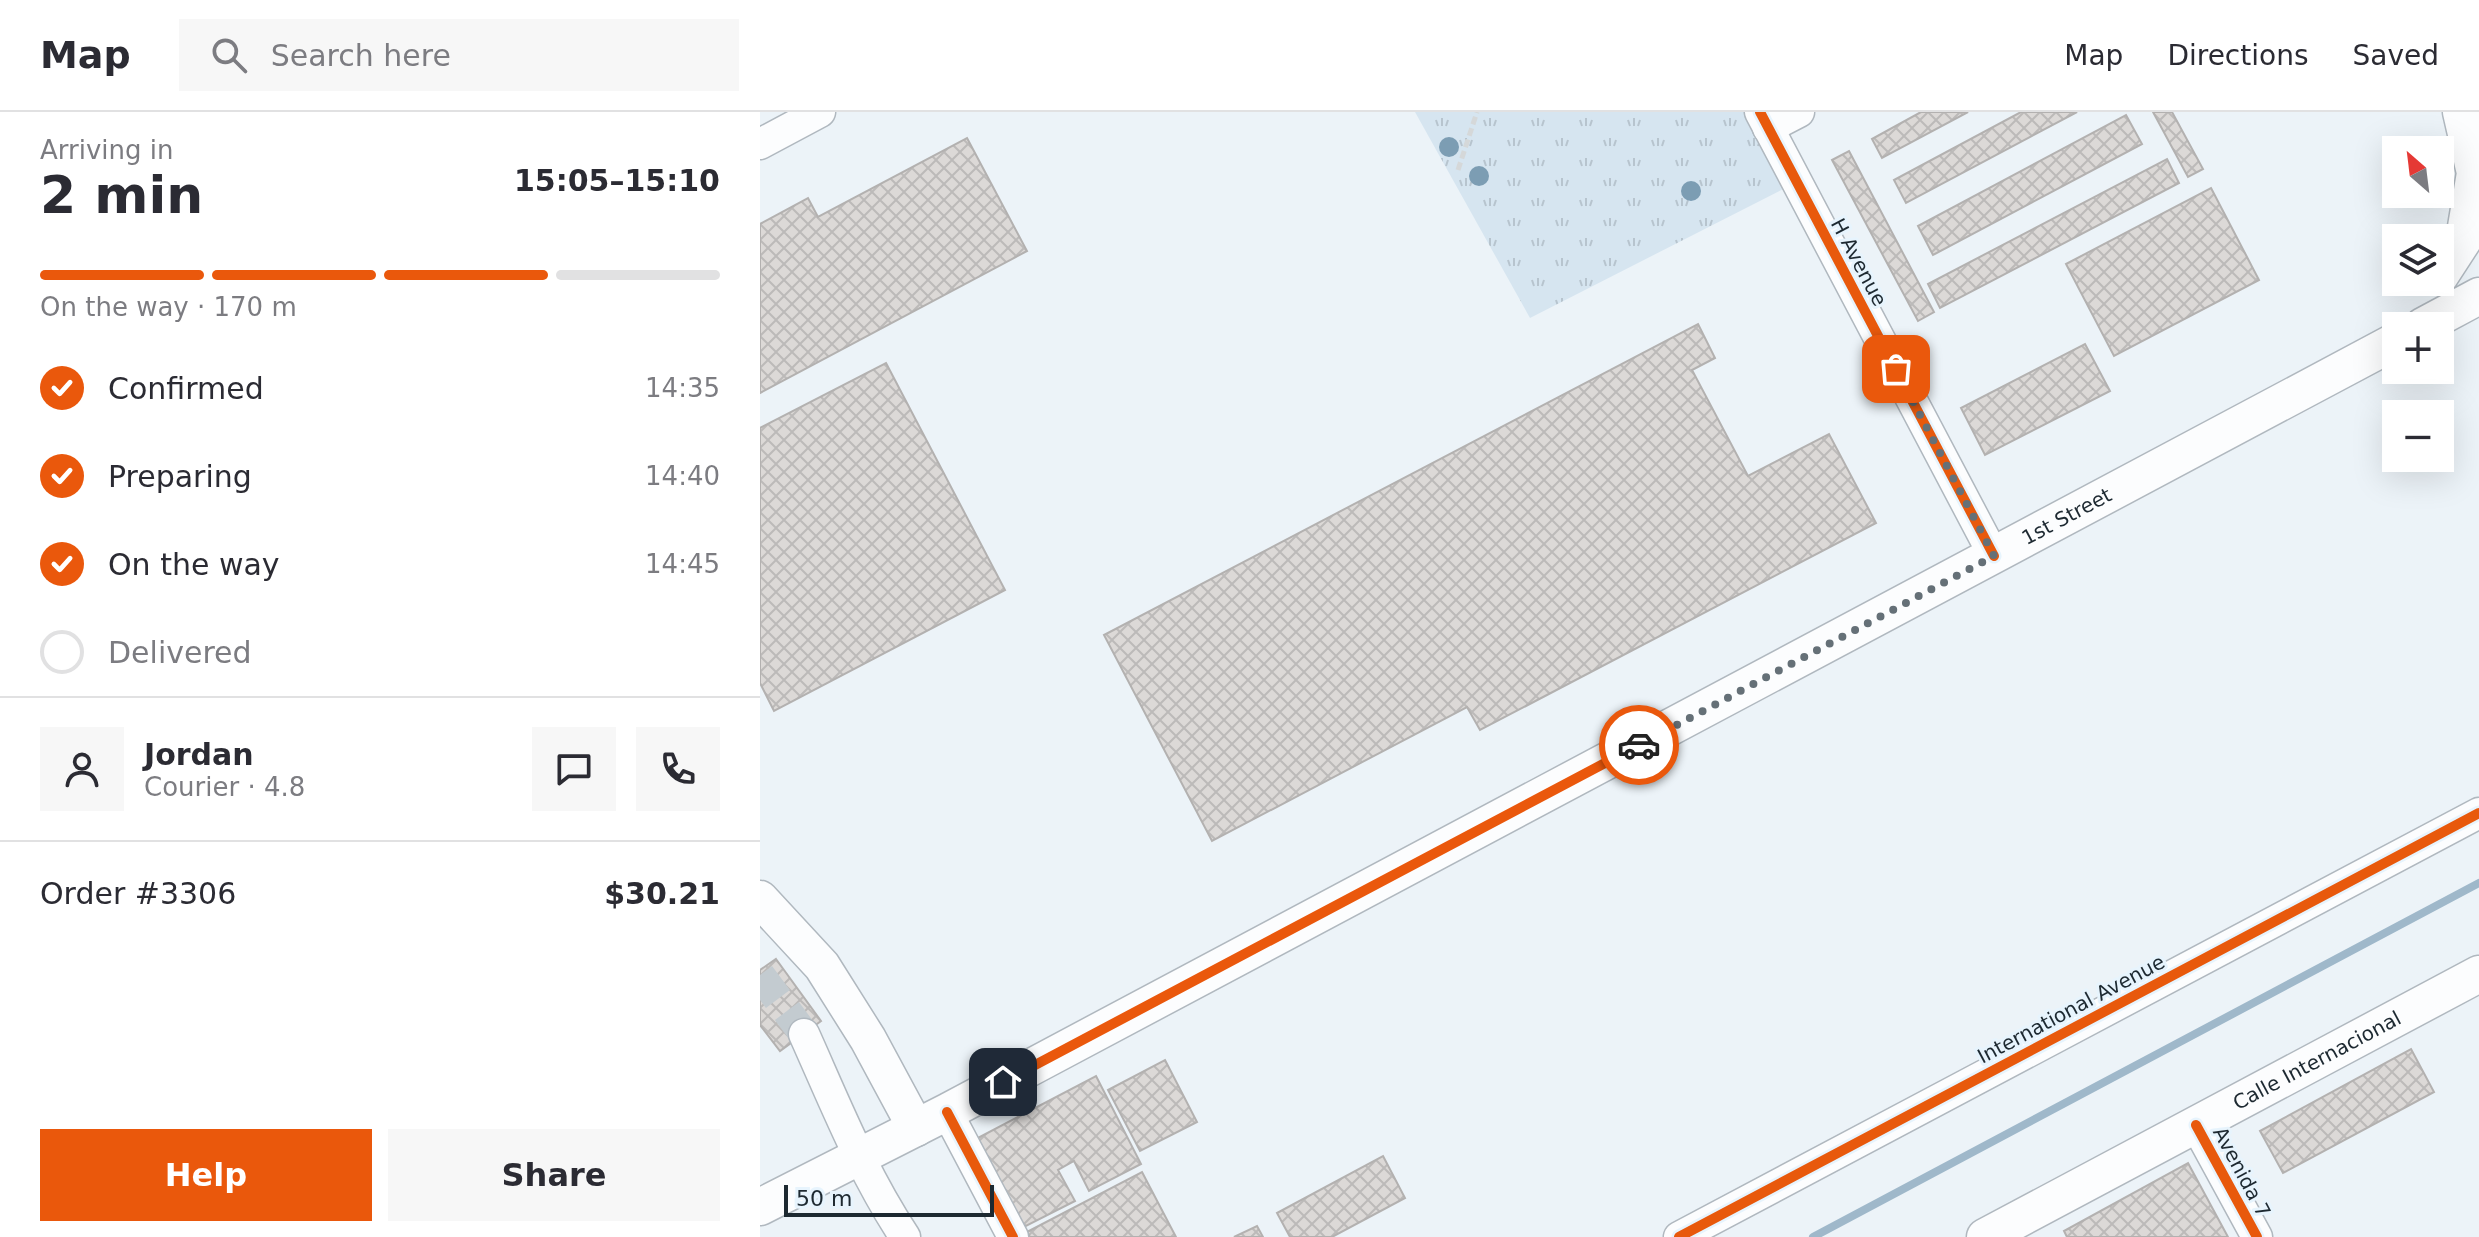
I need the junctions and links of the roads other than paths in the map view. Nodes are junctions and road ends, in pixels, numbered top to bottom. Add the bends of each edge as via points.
1 (820, 112) edge
2 (1799, 112) edge
3 (2461, 112) edge
4 (2471, 112) edge
5 (1764, 120) edge
6 (2479, 128) edge
7 (760, 144) edge
8 (2454, 254) edge
9 (2479, 296) edge
10 (2447, 312) edge
11 (2382, 346) edge
12 (1994, 556) junction
13 (2479, 813) edge
14 (760, 899) edge
15 (2479, 974) edge
16 (804, 1034) tunnel mouth
17 (932, 1120) junction
18 (2196, 1125) junction
19 (859, 1158) junction
20 (760, 1207) edge
21 (905, 1237) edge
22 (1013, 1237) edge
23 (1679, 1237) edge
24 (1985, 1237) edge
25 (2257, 1237) edge

1 - 7 street
2 - 5 street
3 - 8 main road via 2475,173 2464,239
4 - 6 main road
5 - 12 street, H Avenue
9 - 10 main road, 1st Street
11 - 12 main road, 1st Street
12 - 17 main road, 1st Street
13 - 23 street, International Avenue
14 - 17 main road via 822,966 868,1039
15 - 18 main road, Calle Internacional
16 - 19 street
17 - 19 main road, 1st Street
17 - 22 street
18 - 24 main road, Calle Internacional
18 - 25 street, Avenida 7
19 - 20 main road, 1st Street
19 - 21 street

